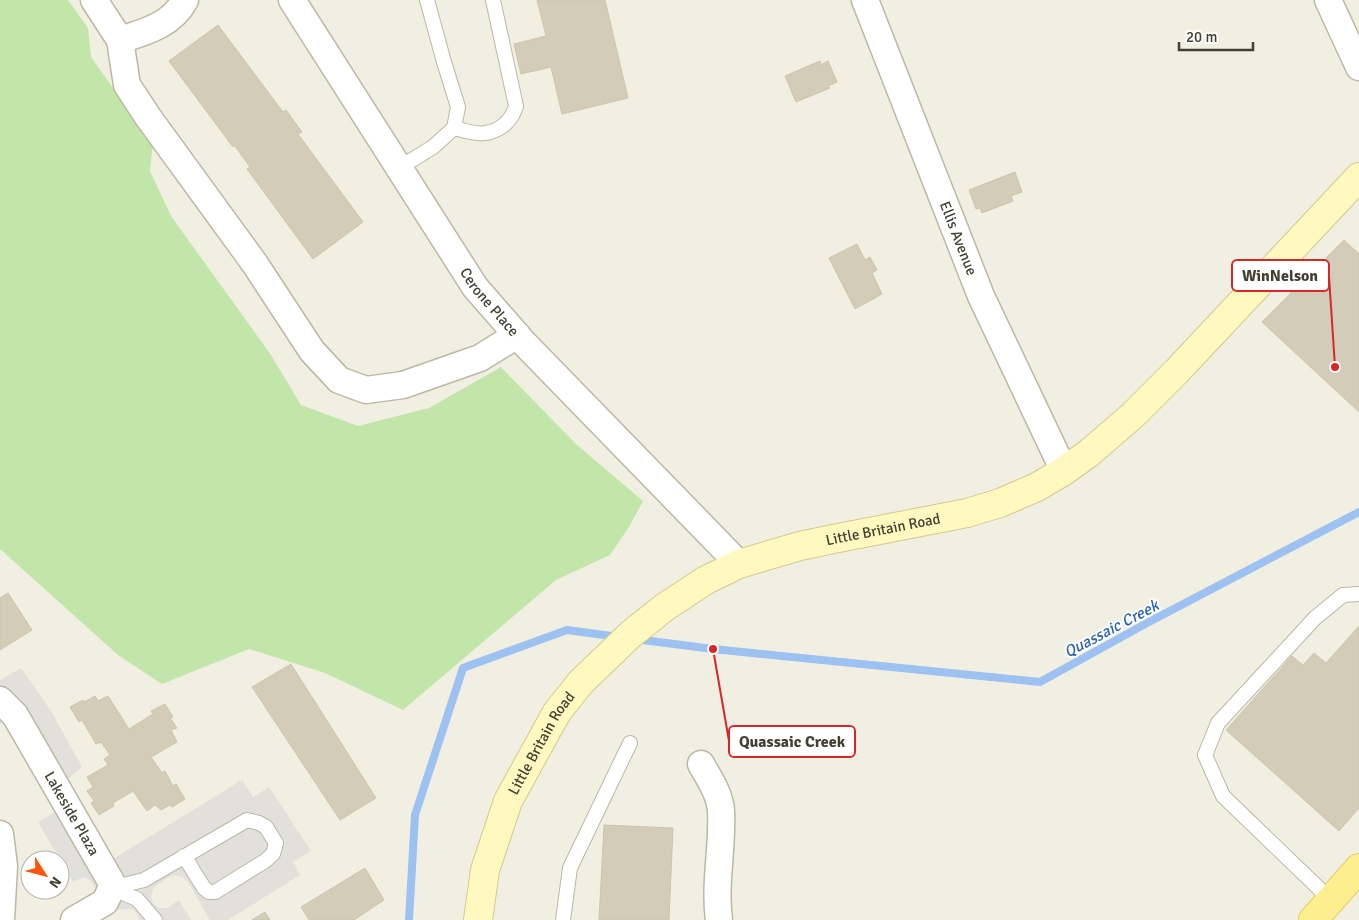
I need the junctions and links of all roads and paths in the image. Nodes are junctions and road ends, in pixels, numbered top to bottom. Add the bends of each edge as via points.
1 (94, 0) edge
2 (185, 0) edge
3 (292, 0) edge
4 (427, 0) edge
5 (493, 0) edge
6 (865, 0) edge
7 (1328, 0) edge
8 (120, 40) junction
9 (1359, 66) edge
10 (454, 128) junction
11 (399, 168) junction
12 (1359, 177) edge
13 (517, 335) junction
14 (1064, 472) junction
15 (739, 564) junction
16 (1359, 594) edge
17 (0, 700) edge
18 (630, 744) dead end
19 (701, 764) dead end
20 (0, 834) edge
21 (184, 856) junction
22 (1359, 868) edge
23 (111, 888) junction
24 (1330, 900) junction
25 (1, 920) edge
26 (74, 920) edge
27 (156, 920) edge
28 (478, 920) edge
29 (563, 920) edge
30 (719, 920) edge
31 (1313, 920) edge

1 - 8 street
2 - 8 street via 175,15 159,26
3 - 11 street, Cerone Place
4 - 10 lane via 458,107
5 - 10 lane via 516,106 513,116 505,125 485,134
6 - 14 street, Ellis Avenue via 981,296
7 - 9 street
8 - 13 street via 127,85 137,101 255,264 312,351 339,380 366,390 403,385 480,358
10 - 11 lane via 433,147
11 - 13 street, Cerone Place via 475,287
12 - 14 street, Little Britain Road via 1178,371 1133,415
13 - 15 street, Cerone Place
14 - 15 street, Little Britain Road via 1000,503 966,514 800,546
15 - 28 street, Little Britain Road via 706,580 631,634 588,675 556,712 508,800 485,870
16 - 24 lane via 1343,595 1315,618 1218,723 1205,755 1223,796
17 - 23 street, Lakeside Plaza via 15,715
18 - 29 lane via 570,868
19 - 30 street via 721,810
20 - 25 street via 4,866
21 - 21 lane via 247,820 266,827 276,843 273,854 265,862 215,892 204,888
21 - 23 lane via 144,880
22 - 24 main road
23 - 26 street via 105,902
23 - 27 lane via 137,899
24 - 31 main road

